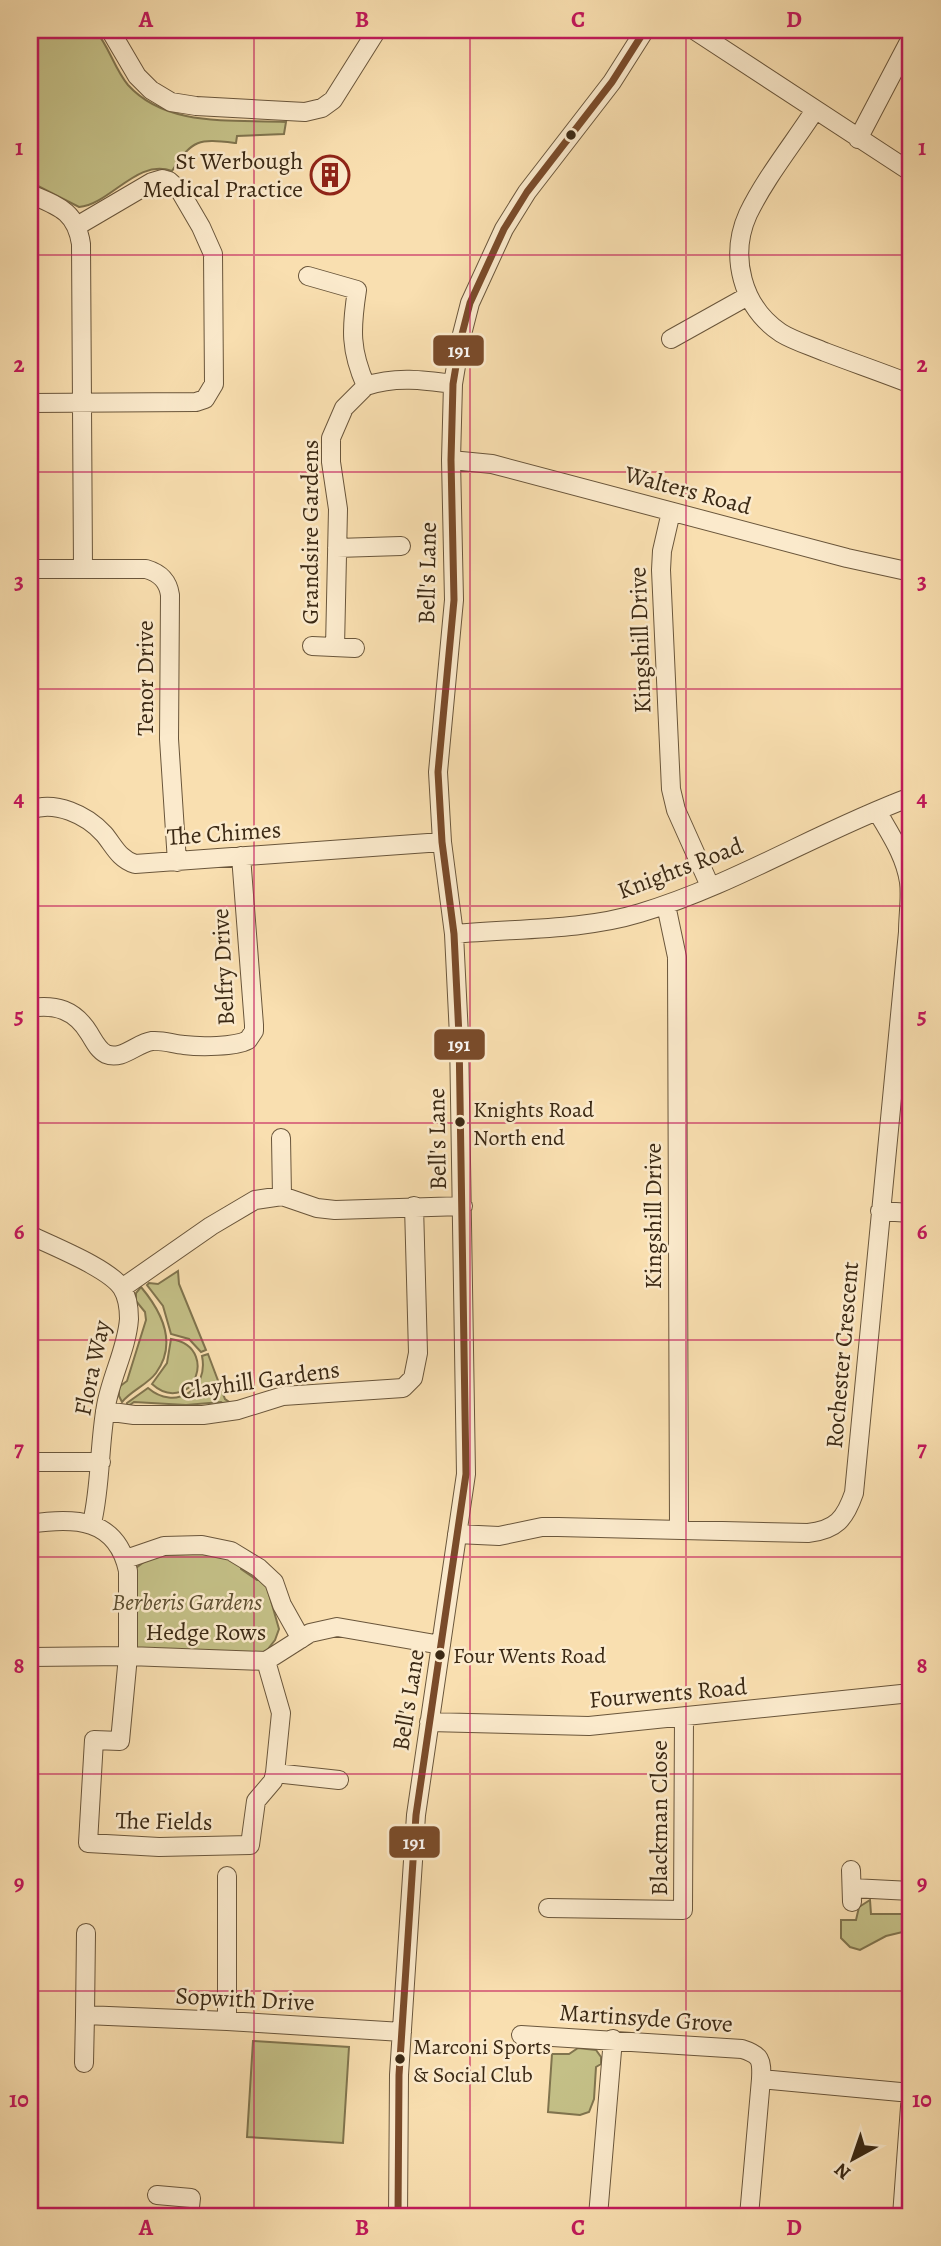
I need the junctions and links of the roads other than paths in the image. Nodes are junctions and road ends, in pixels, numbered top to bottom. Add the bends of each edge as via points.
1 (110, 30) edge
2 (377, 30) edge
3 (645, 30) edge
4 (694, 30) edge
5 (911, 38) edge
6 (816, 110) junction
7 (858, 139) junction
8 (911, 172) edge
9 (30, 194) edge
10 (77, 226) junction
11 (308, 276) dead end
12 (748, 296) junction
13 (671, 339) dead end
14 (453, 384) junction
15 (911, 384) edge
16 (366, 386) junction
17 (82, 402) junction
18 (30, 403) edge
19 (451, 460) junction
20 (671, 512) junction
21 (401, 546) dead end
22 (337, 548) junction
23 (30, 569) edge
24 (83, 569) junction
25 (911, 572) edge
26 (312, 646) dead end
27 (335, 647) junction
28 (355, 648) dead end
29 (911, 797) edge
30 (30, 810) edge
31 (877, 811) junction
32 (442, 842) junction
33 (241, 856) junction
34 (177, 862) junction
35 (710, 886) junction
36 (666, 905) junction
37 (454, 934) junction
38 (908, 967) edge
39 (30, 1008) edge
40 (281, 1138) dead end
41 (282, 1196) junction
42 (414, 1206) junction
43 (463, 1206) junction
44 (880, 1210) junction
45 (911, 1213) edge
46 (30, 1235) edge
47 (122, 1288) junction
48 (105, 1411) junction
49 (30, 1462) edge
50 (101, 1462) junction
51 (92, 1523) junction
52 (30, 1524) edge
53 (679, 1529) junction
54 (457, 1534) junction
55 (126, 1559) junction
56 (301, 1639) junction
57 (441, 1645) junction
58 (128, 1656) junction
59 (30, 1657) edge
60 (267, 1661) junction
61 (911, 1693) edge
62 (684, 1718) junction
63 (429, 1722) junction
64 (275, 1773) junction
65 (340, 1780) dead end
66 (228, 1876) dead end
67 (851, 1887) dead end
68 (911, 1891) edge
69 (548, 1908) dead end
70 (86, 1933) dead end
71 (85, 2015) junction
72 (226, 2021) junction
73 (402, 2032) junction
74 (521, 2035) dead end
75 (612, 2039) junction
76 (84, 2063) dead end
77 (761, 2079) junction
78 (911, 2093) edge
79 (156, 2195) dead end
80 (189, 2216) edge
81 (398, 2216) edge
82 (598, 2216) edge
83 (749, 2216) edge
84 (902, 2216) edge

1 - 2 street via 137,76 171,102 306,112 333,100
3 - 14 street, Bell's Lane via 504,229 470,303
4 - 6 street
5 - 7 street
6 - 7 street
6 - 12 street via 744,226 739,261
7 - 8 street
9 - 10 street via 62,209
10 - 17 street
10 - 17 street via 162,179 174,184 184,198 210,244 215,264 214,384 205,399 186,403
11 - 16 street via 357,290 352,337
12 - 13 street
12 - 15 street via 762,317 781,333
14 - 16 street via 407,379
14 - 19 street, Bell's Lane
16 - 22 street, Grandsire Gardens via 344,408 331,438
17 - 18 street
17 - 24 street
19 - 20 street, Walters Road via 492,464
19 - 32 street, Bell's Lane via 454,600 438,772
20 - 25 street, Walters Road
20 - 35 street, Kingshill Drive via 661,570 669,770 676,810
21 - 22 street
22 - 27 street, Grandsire Gardens
23 - 24 street, Tenor Drive
24 - 34 street, Tenor Drive via 146,569 161,576 169,590 169,738
26 - 27 street
27 - 28 street
29 - 31 street, Knights Road
30 - 34 street, The Chimes via 61,808 84,819 129,862
31 - 35 street, Knights Road
31 - 38 street, Rochester Crescent via 900,850 909,884
32 - 33 street, The Chimes
32 - 37 street, Bell's Lane
33 - 34 street, The Chimes
33 - 39 street, Belfry Drive via 254,1025 248,1040 196,1046 150,1042 111,1055 100,1049 69,1011
35 - 36 street, Knights Road
36 - 37 street, Knights Road via 612,920
36 - 53 street, Kingshill Drive via 677,957
37 - 43 street, Bell's Lane
38 - 44 street, Rochester Crescent
40 - 41 street
41 - 42 street via 335,1210
41 - 47 street via 255,1200 237,1209
42 - 43 street
42 - 48 street, Clayhill Gardens via 418,1353 413,1378 403,1388 283,1396 203,1415
43 - 54 street, Bell's Lane via 466,1474
44 - 45 street
44 - 53 street, Rochester Crescent via 855,1493 846,1512 822,1531
46 - 47 street, Flora Way via 104,1271
47 - 48 street, Flora Way via 129,1317 127,1333
48 - 50 street, Flora Way
49 - 50 street
50 - 51 street, Flora Way
51 - 52 street
51 - 55 street via 111,1537
53 - 54 street, Rochester Crescent via 542,1527 499,1536
54 - 57 street, Bell's Lane
55 - 56 street via 164,1546 202,1545 231,1551 274,1582
55 - 58 street
56 - 57 street, Hedge Rows via 319,1629 337,1627
56 - 60 street, Hedge Rows
57 - 63 street, Bell's Lane
58 - 59 street
58 - 60 street, Hedge Rows
58 - 64 street, The Fields via 120,1741 94,1740 88,1843 159,1847 250,1844 256,1801
60 - 64 street, The Fields via 281,1713
61 - 62 street, Fourwents Road
62 - 63 street, Fourwents Road via 589,1726
62 - 69 street, Blackman Close via 683,1910
63 - 73 street, Bell's Lane via 416,1815
64 - 65 street
66 - 72 street
67 - 68 street
70 - 71 street
71 - 72 street, Sopwith Drive
71 - 76 street
72 - 73 street, Sopwith Drive
73 - 81 street, Bell's Lane
74 - 75 street, Martinsyde Grove
75 - 77 street, Martinsyde Grove via 742,2049 759,2057
75 - 82 street
77 - 78 street
77 - 83 street
78 - 84 street
79 - 80 street via 191,2198

